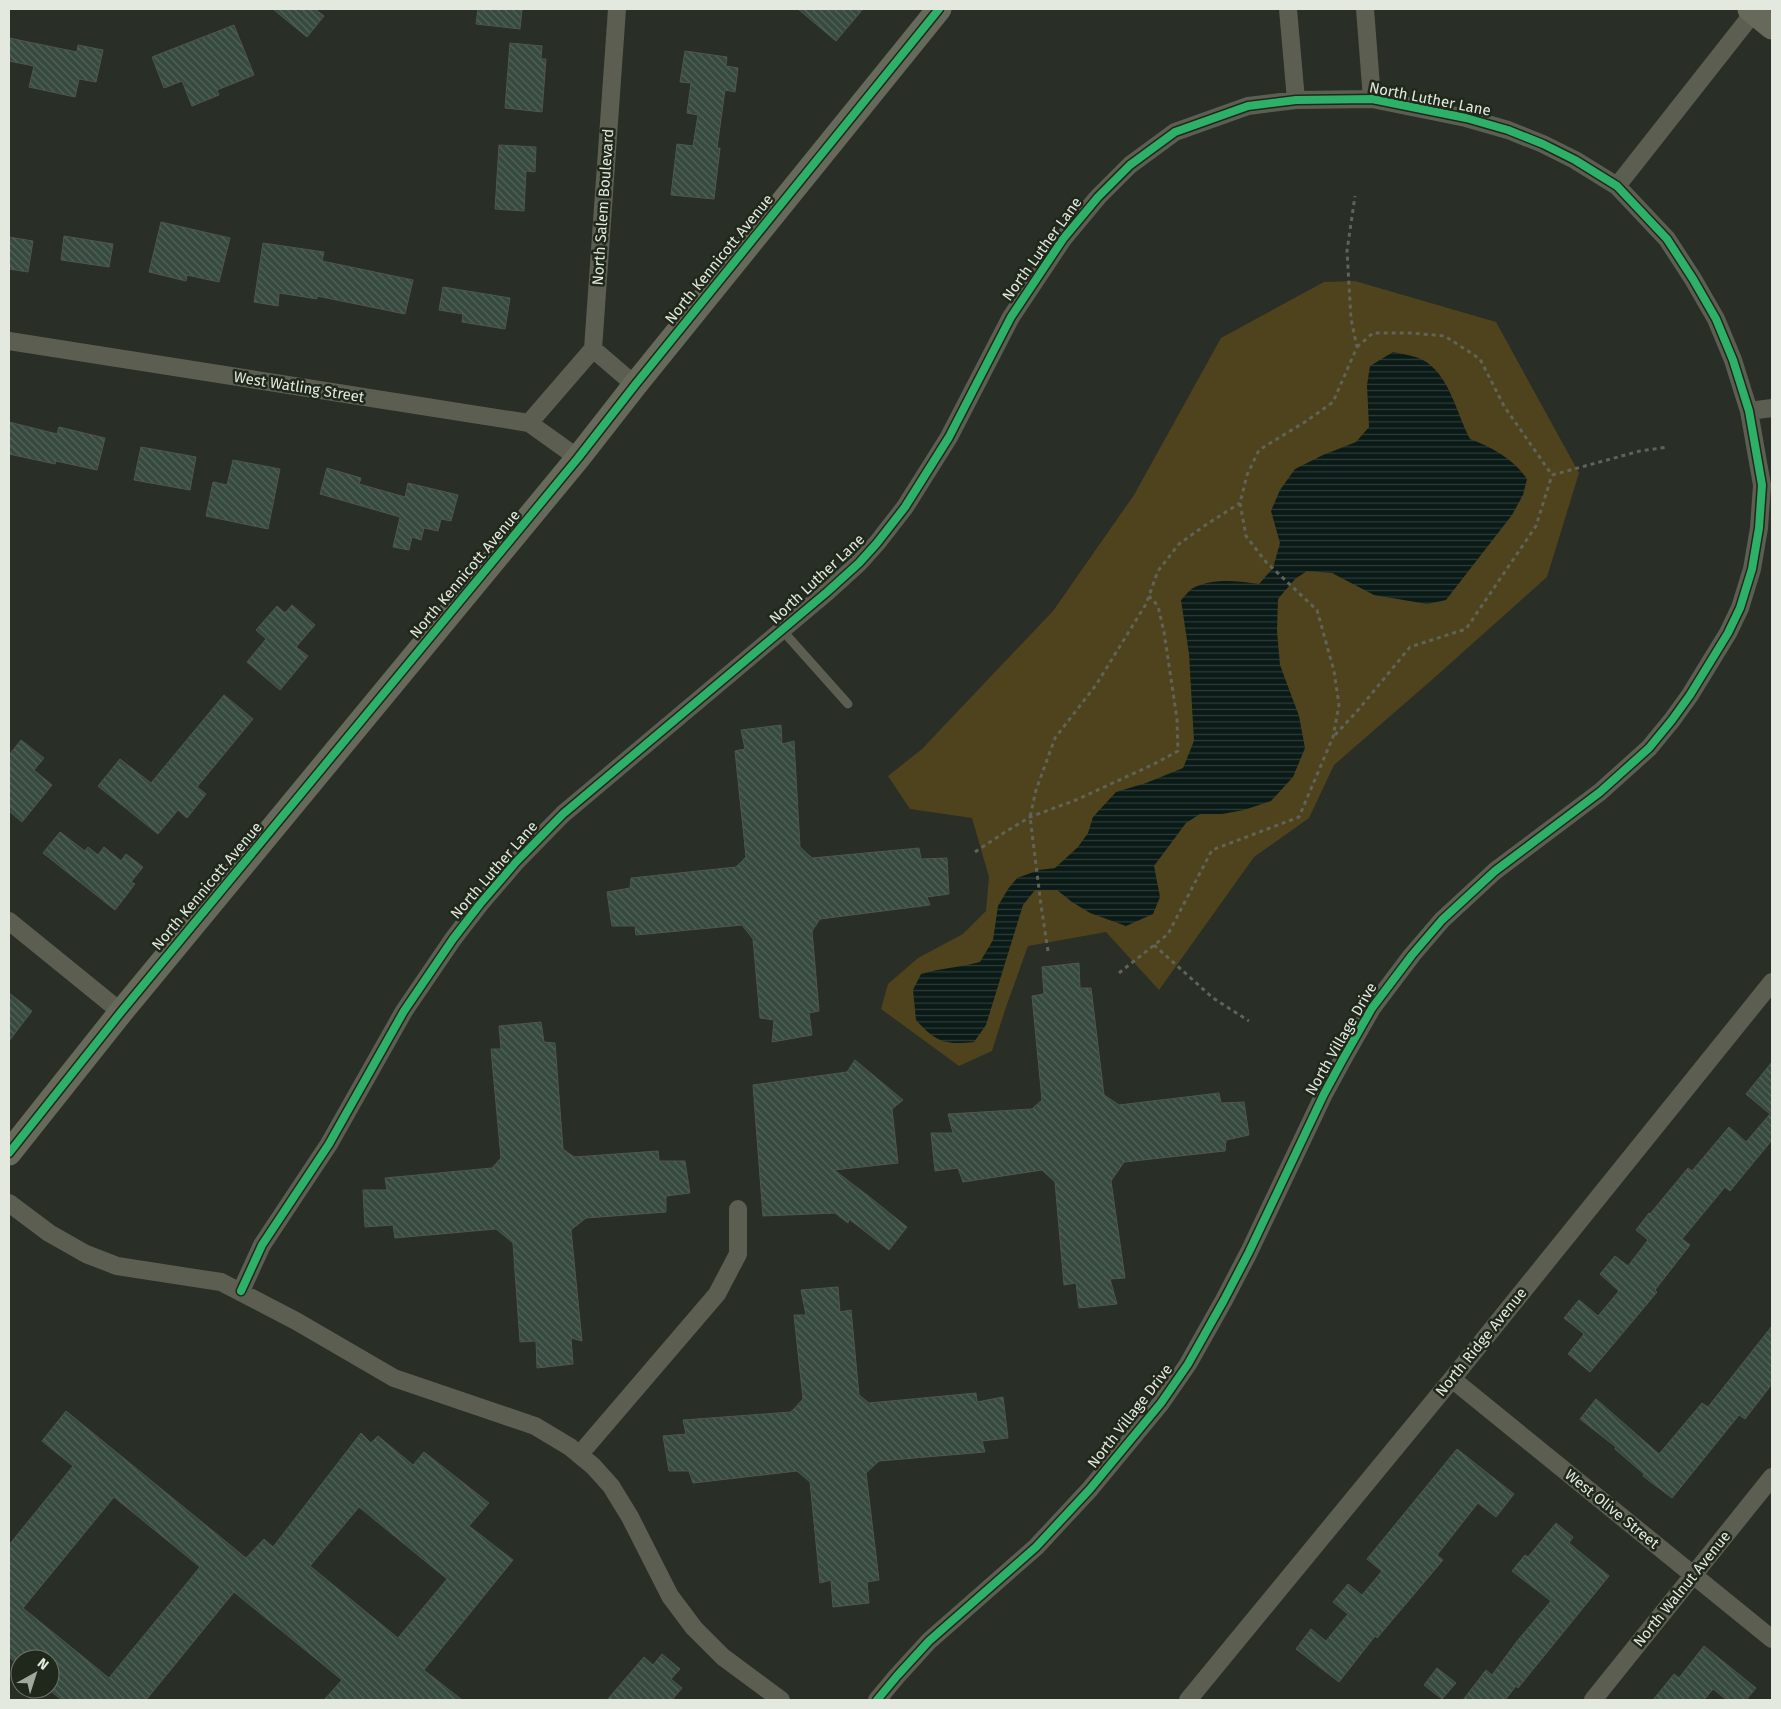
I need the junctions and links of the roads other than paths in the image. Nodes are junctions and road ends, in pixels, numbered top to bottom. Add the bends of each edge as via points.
1 (617, 9) edge
2 (939, 9) edge
3 (1288, 9) edge
4 (1364, 9) edge
5 (1759, 16) edge
6 (1372, 99) junction
7 (1296, 100) junction
8 (1616, 186) junction
9 (9, 341) edge
10 (592, 349) junction
11 (635, 385) junction
12 (1772, 408) edge
13 (1749, 411) junction
14 (530, 423) junction
15 (578, 458) junction
16 (1767, 485) edge
17 (782, 630) junction
18 (848, 704) dead end
19 (9, 921) edge
20 (1772, 982) edge
21 (121, 1012) junction
22 (9, 1153) edge
23 (9, 1203) edge
24 (738, 1209) dead end
25 (241, 1291) junction
26 (1452, 1379) junction
27 (580, 1454) junction
28 (1772, 1477) edge
29 (1694, 1575) junction
30 (1772, 1639) edge
31 (781, 1700) edge
32 (877, 1700) edge
33 (1188, 1700) edge
34 (1593, 1700) edge

1 - 10 street, North Salem Boulevard
2 - 11 street, North Kennicott Avenue
3 - 7 street
4 - 6 street, North Luther Lane
5 - 8 street
6 - 7 street, North Luther Lane
6 - 8 street, North Luther Lane via 1508,130 1575,160
7 - 17 street, North Luther Lane via 1248,106 1175,132 1130,165 1098,197 1063,239 1011,317 949,437 905,507 858,563
8 - 13 street, North Village Drive via 1667,239 1693,278 1733,360
9 - 14 street, West Watling Street
10 - 11 street
10 - 14 street
11 - 15 street, North Kennicott Avenue
12 - 13 street
13 - 16 street, North Village Drive
14 - 15 street, West Watling Street
15 - 21 street, North Kennicott Avenue
16 - 32 street, North Village Drive via 1752,569 1740,608 1708,669 1686,701 1632,764 1495,871 1442,920 1412,955 1372,1008 1343,1059 1232,1284 1188,1364 1161,1403 1090,1489 1036,1547 929,1641
17 - 18 lane
17 - 25 street, North Luther Lane via 563,814 480,904 404,1011 329,1144 262,1245
19 - 21 street
20 - 26 street, North Ridge Avenue
21 - 22 street, North Kennicott Avenue
23 - 25 street via 49,1233 86,1254 117,1266 221,1282
24 - 27 street via 738,1254 717,1294
25 - 27 street via 394,1378 535,1426
26 - 29 street, West Olive Street
26 - 33 street, North Ridge Avenue
27 - 31 street via 611,1486 670,1596 694,1628 723,1657
28 - 29 street, North Walnut Avenue
29 - 30 street, West Olive Street
29 - 34 street, North Walnut Avenue

